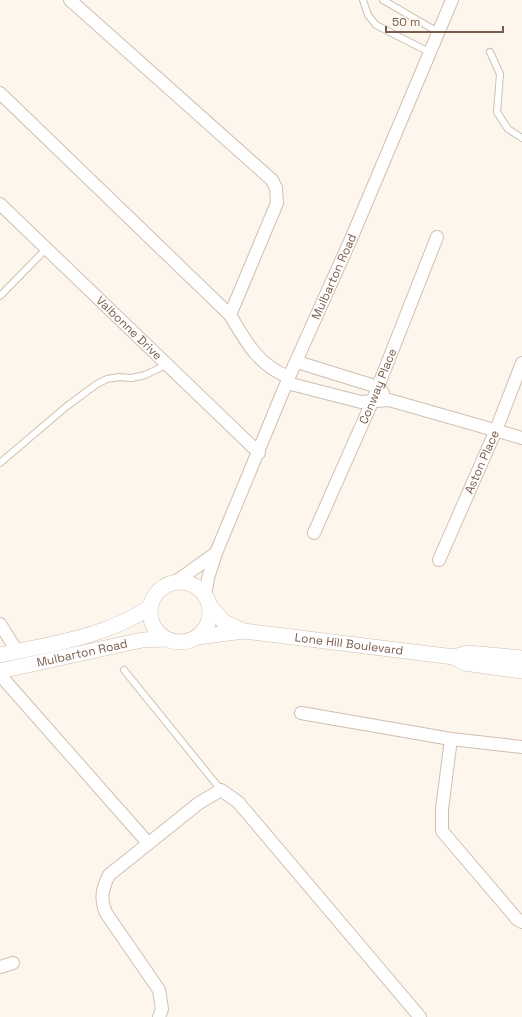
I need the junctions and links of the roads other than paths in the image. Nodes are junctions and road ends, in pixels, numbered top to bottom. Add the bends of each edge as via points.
1 (70, 0) edge
2 (364, 0) edge
3 (383, 0) edge
4 (452, 0) edge
5 (438, 32) junction
6 (429, 52) junction
7 (490, 52) dead end
8 (0, 93) edge
9 (522, 138) edge
10 (0, 204) edge
11 (437, 237) dead end
12 (46, 249) junction
13 (0, 296) edge
14 (230, 316) junction
15 (297, 362) junction
16 (522, 363) edge
17 (166, 365) junction
18 (288, 380) junction
19 (378, 387) junction
20 (389, 400) junction
21 (372, 402) junction
22 (496, 430) junction
23 (522, 438) edge
24 (258, 453) junction
25 (0, 464) edge
26 (314, 534) dead end
27 (216, 553) junction
28 (439, 560) dead end
29 (174, 583) junction
30 (207, 600) junction
31 (150, 607) junction
32 (0, 624) edge
33 (244, 630) junction
34 (197, 637) junction
35 (165, 639) junction
36 (17, 651) junction
37 (0, 655) edge
38 (454, 657) junction
39 (522, 658) edge
40 (124, 670) dead end
41 (0, 671) edge
42 (522, 671) edge
43 (0, 675) edge
44 (300, 713) dead end
45 (452, 739) junction
46 (522, 747) edge
47 (221, 790) junction
48 (148, 844) junction
49 (522, 922) edge
50 (12, 963) dead end
51 (0, 967) edge
52 (159, 1017) edge
53 (420, 1017) edge

1 - 14 street via 272,180 276,188 277,203
2 - 6 lane via 368,15 376,25
3 - 5 lane
4 - 5 street, Mulbarton Road
5 - 6 street, Mulbarton Road
6 - 15 street, Mulbarton Road
7 - 9 lane via 500,74 497,112 508,129
8 - 14 street
10 - 12 street, Valbonne Drive
11 - 19 street, Conway Place
12 - 13 lane
12 - 17 street, Valbonne Drive
14 - 18 street via 249,348
15 - 18 street, Mulbarton Road
15 - 19 street
16 - 22 street, Aston Place
17 - 24 street, Valbonne Drive
17 - 25 lane via 145,375 107,379 97,384 67,406
18 - 21 street via 361,402
18 - 24 street, Mulbarton Road
19 - 20 street
19 - 21 street, Conway Place
20 - 21 street
20 - 22 street
21 - 26 street, Conway Place
22 - 23 street
22 - 28 street, Aston Place
24 - 27 street, Mulbarton Road
27 - 29 street, Mulbarton Road
27 - 30 street, Mulbarton Road via 208,578
29 - 30 street via 186,583 196,587
29 - 31 street, Mulbarton Road via 163,588 155,596
30 - 33 street, Lone Hill Boulevard via 224,622
30 - 34 street, Mulbarton Road via 210,618 206,628
31 - 35 street via 150,619
31 - 36 street, Mulbarton Road via 131,620 112,628
32 - 36 street
33 - 34 street, Lone Hill Boulevard
33 - 38 street, Lone Hill Boulevard
34 - 35 street, Mulbarton Road via 181,642
35 - 41 street, Mulbarton Road via 142,640
36 - 37 street, Mulbarton Road
38 - 39 street, Lone Hill Boulevard via 468,653
38 - 42 street, Lone Hill Boulevard via 464,663
40 - 47 lane
43 - 48 street
44 - 45 street
45 - 46 street
45 - 49 street via 442,809 442,831
47 - 48 street
47 - 53 street via 238,802
48 - 52 street via 109,875 104,885 102,904 158,990 162,1009
50 - 51 street

